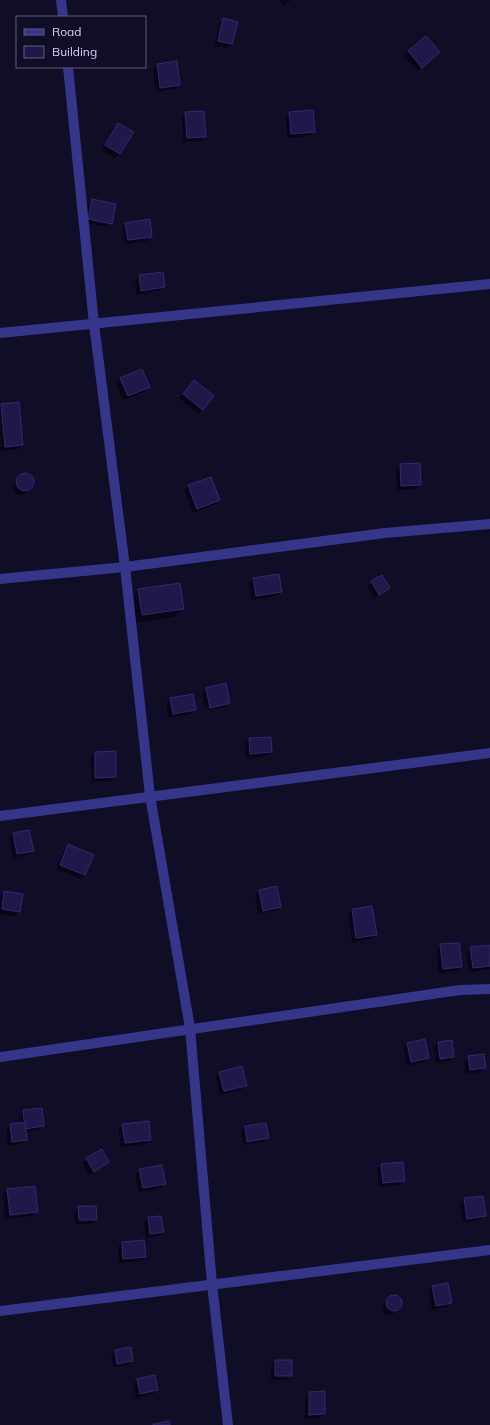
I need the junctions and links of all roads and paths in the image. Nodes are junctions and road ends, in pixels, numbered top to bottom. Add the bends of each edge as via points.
1 (61, 0) edge
2 (63, 16) edge
3 (68, 68) edge
4 (490, 284) edge
5 (94, 324) junction
6 (0, 333) edge
7 (490, 524) edge
8 (125, 567) junction
9 (0, 579) edge
10 (490, 753) edge
11 (150, 796) junction
12 (0, 816) edge
13 (490, 989) edge
14 (190, 1028) junction
15 (0, 1057) edge
16 (490, 1250) edge
17 (212, 1284) junction
18 (0, 1311) edge
19 (228, 1425) edge

1 - 2 street
3 - 5 street
4 - 5 street
5 - 6 street
5 - 8 street
7 - 8 street via 385,533
8 - 9 street
8 - 11 street
10 - 11 street
11 - 12 street
11 - 14 street
13 - 14 street via 460,990
14 - 15 street
14 - 17 street
16 - 17 street
17 - 18 street
17 - 19 street

